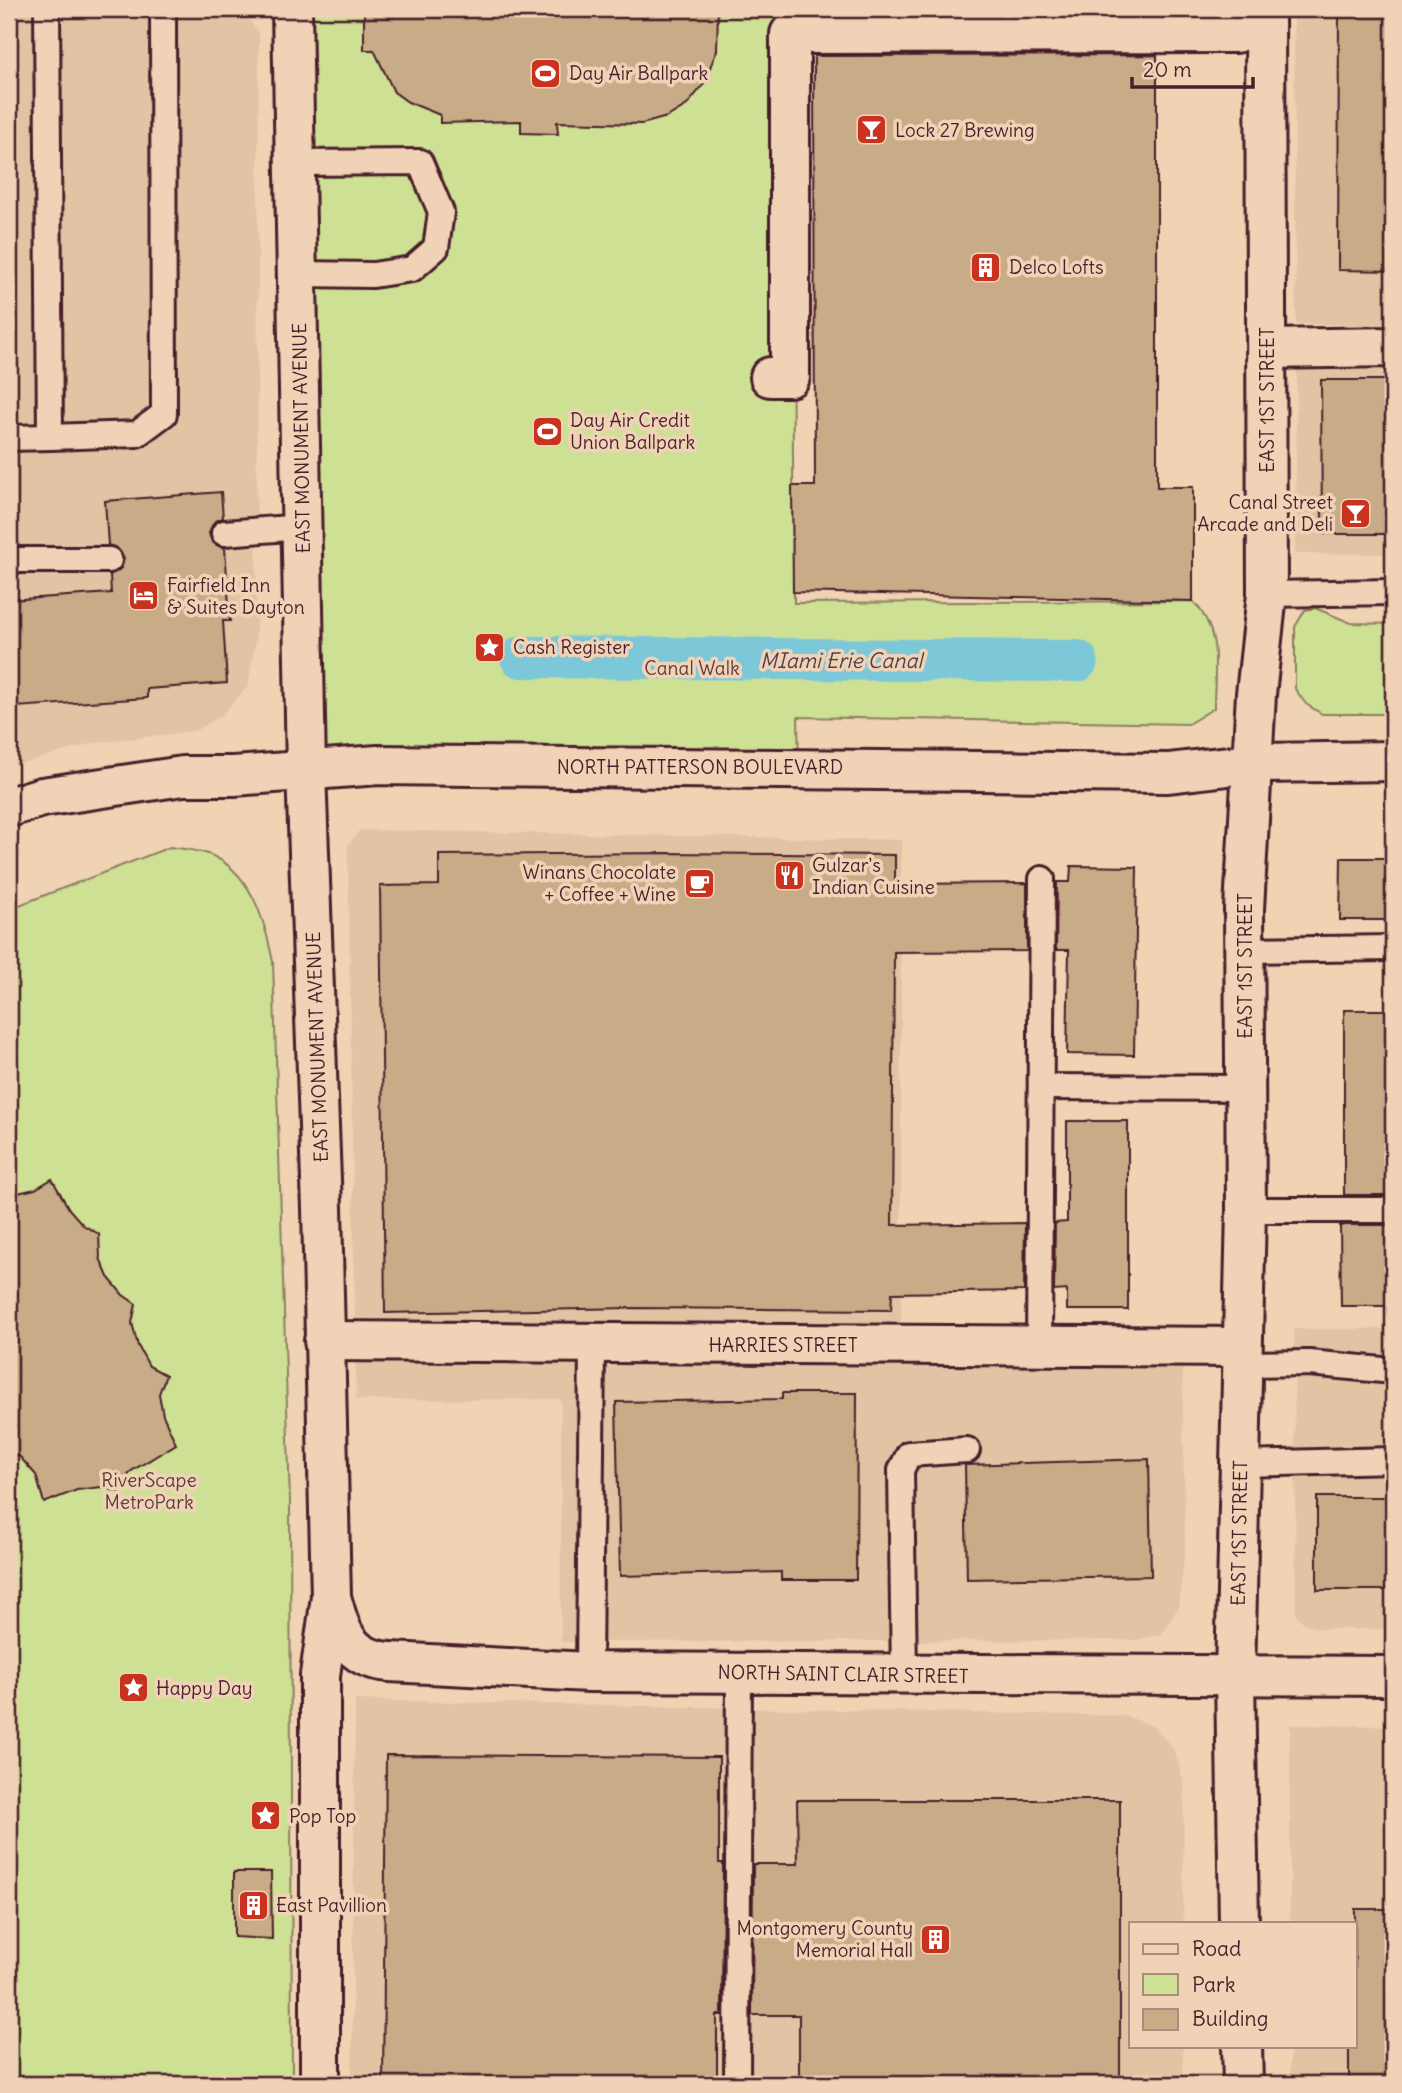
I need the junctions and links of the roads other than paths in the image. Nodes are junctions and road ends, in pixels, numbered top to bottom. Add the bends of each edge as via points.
1 (47, 9) edge
2 (163, 9) edge
3 (292, 9) edge
4 (1265, 9) edge
5 (1236, 33) dead end
6 (296, 163) junction
7 (298, 274) junction
8 (1393, 347) edge
9 (1267, 349) junction
10 (771, 377) dead end
11 (50, 437) junction
12 (9, 438) edge
13 (303, 527) junction
14 (224, 533) dead end
15 (9, 560) edge
16 (109, 560) dead end
17 (1393, 592) edge
18 (1267, 594) junction
19 (1393, 761) edge
20 (1254, 763) junction
21 (306, 771) junction
22 (9, 807) edge
23 (1042, 879) dead end
24 (1393, 948) edge
25 (1244, 950) junction
26 (1042, 1087) junction
27 (1245, 1087) junction
28 (1246, 1210) junction
29 (1393, 1210) edge
30 (324, 1341) junction
31 (592, 1344) junction
32 (1039, 1347) junction
33 (1242, 1356) junction
34 (1393, 1371) edge
35 (967, 1450) dead end
36 (1393, 1460) edge
37 (1240, 1464) junction
38 (331, 1597) junction
39 (589, 1672) junction
40 (739, 1672) junction
41 (904, 1675) junction
42 (1235, 1676) junction
43 (1393, 1676) edge
44 (1239, 1922) edge
45 (1242, 2048) edge
46 (320, 2084) edge
47 (737, 2084) edge
48 (1243, 2084) edge

1 - 11 lane
2 - 11 lane via 164,414 137,434
3 - 6 main road, EAST MONUMENT AVENUE
4 - 9 main road, EAST 1ST STREET
5 - 10 main road via 790,34 790,377
6 - 7 main road, EAST MONUMENT AVENUE
6 - 7 lane via 420,162 441,212 436,248 412,269 373,275
7 - 13 main road, EAST MONUMENT AVENUE
8 - 9 main road
9 - 18 main road, EAST 1ST STREET
11 - 12 lane
13 - 14 lane
13 - 21 main road, EAST MONUMENT AVENUE
15 - 16 lane
17 - 18 lane
18 - 20 main road, EAST 1ST STREET
19 - 20 main road, NORTH PATTERSON BOULEVARD
20 - 21 main road, NORTH PATTERSON BOULEVARD via 1168,773 392,765
20 - 25 main road, EAST 1ST STREET
21 - 22 main road, NORTH PATTERSON BOULEVARD via 183,776 42,797
21 - 30 main road, EAST MONUMENT AVENUE
23 - 26 lane
24 - 25 lane
25 - 27 main road, EAST 1ST STREET
26 - 27 lane
26 - 32 lane
27 - 28 main road, EAST 1ST STREET
28 - 29 lane
28 - 33 main road, EAST 1ST STREET
30 - 31 main road, HARRIES STREET
30 - 38 main road, EAST MONUMENT AVENUE
31 - 32 main road, HARRIES STREET
31 - 39 lane
32 - 33 main road, HARRIES STREET
33 - 34 lane
33 - 37 main road, EAST 1ST STREET
35 - 41 lane via 909,1454 901,1470
36 - 37 lane
37 - 42 main road, EAST 1ST STREET
38 - 39 main road, NORTH SAINT CLAIR STREET via 342,1635 356,1650 377,1661
38 - 46 main road, EAST MONUMENT AVENUE via 320,1675
39 - 40 main road, NORTH SAINT CLAIR STREET
40 - 41 main road, NORTH SAINT CLAIR STREET
40 - 47 lane
41 - 42 main road, NORTH SAINT CLAIR STREET
42 - 43 main road, NORTH SAINT CLAIR STREET
42 - 44 main road, EAST 1ST STREET
45 - 48 main road

